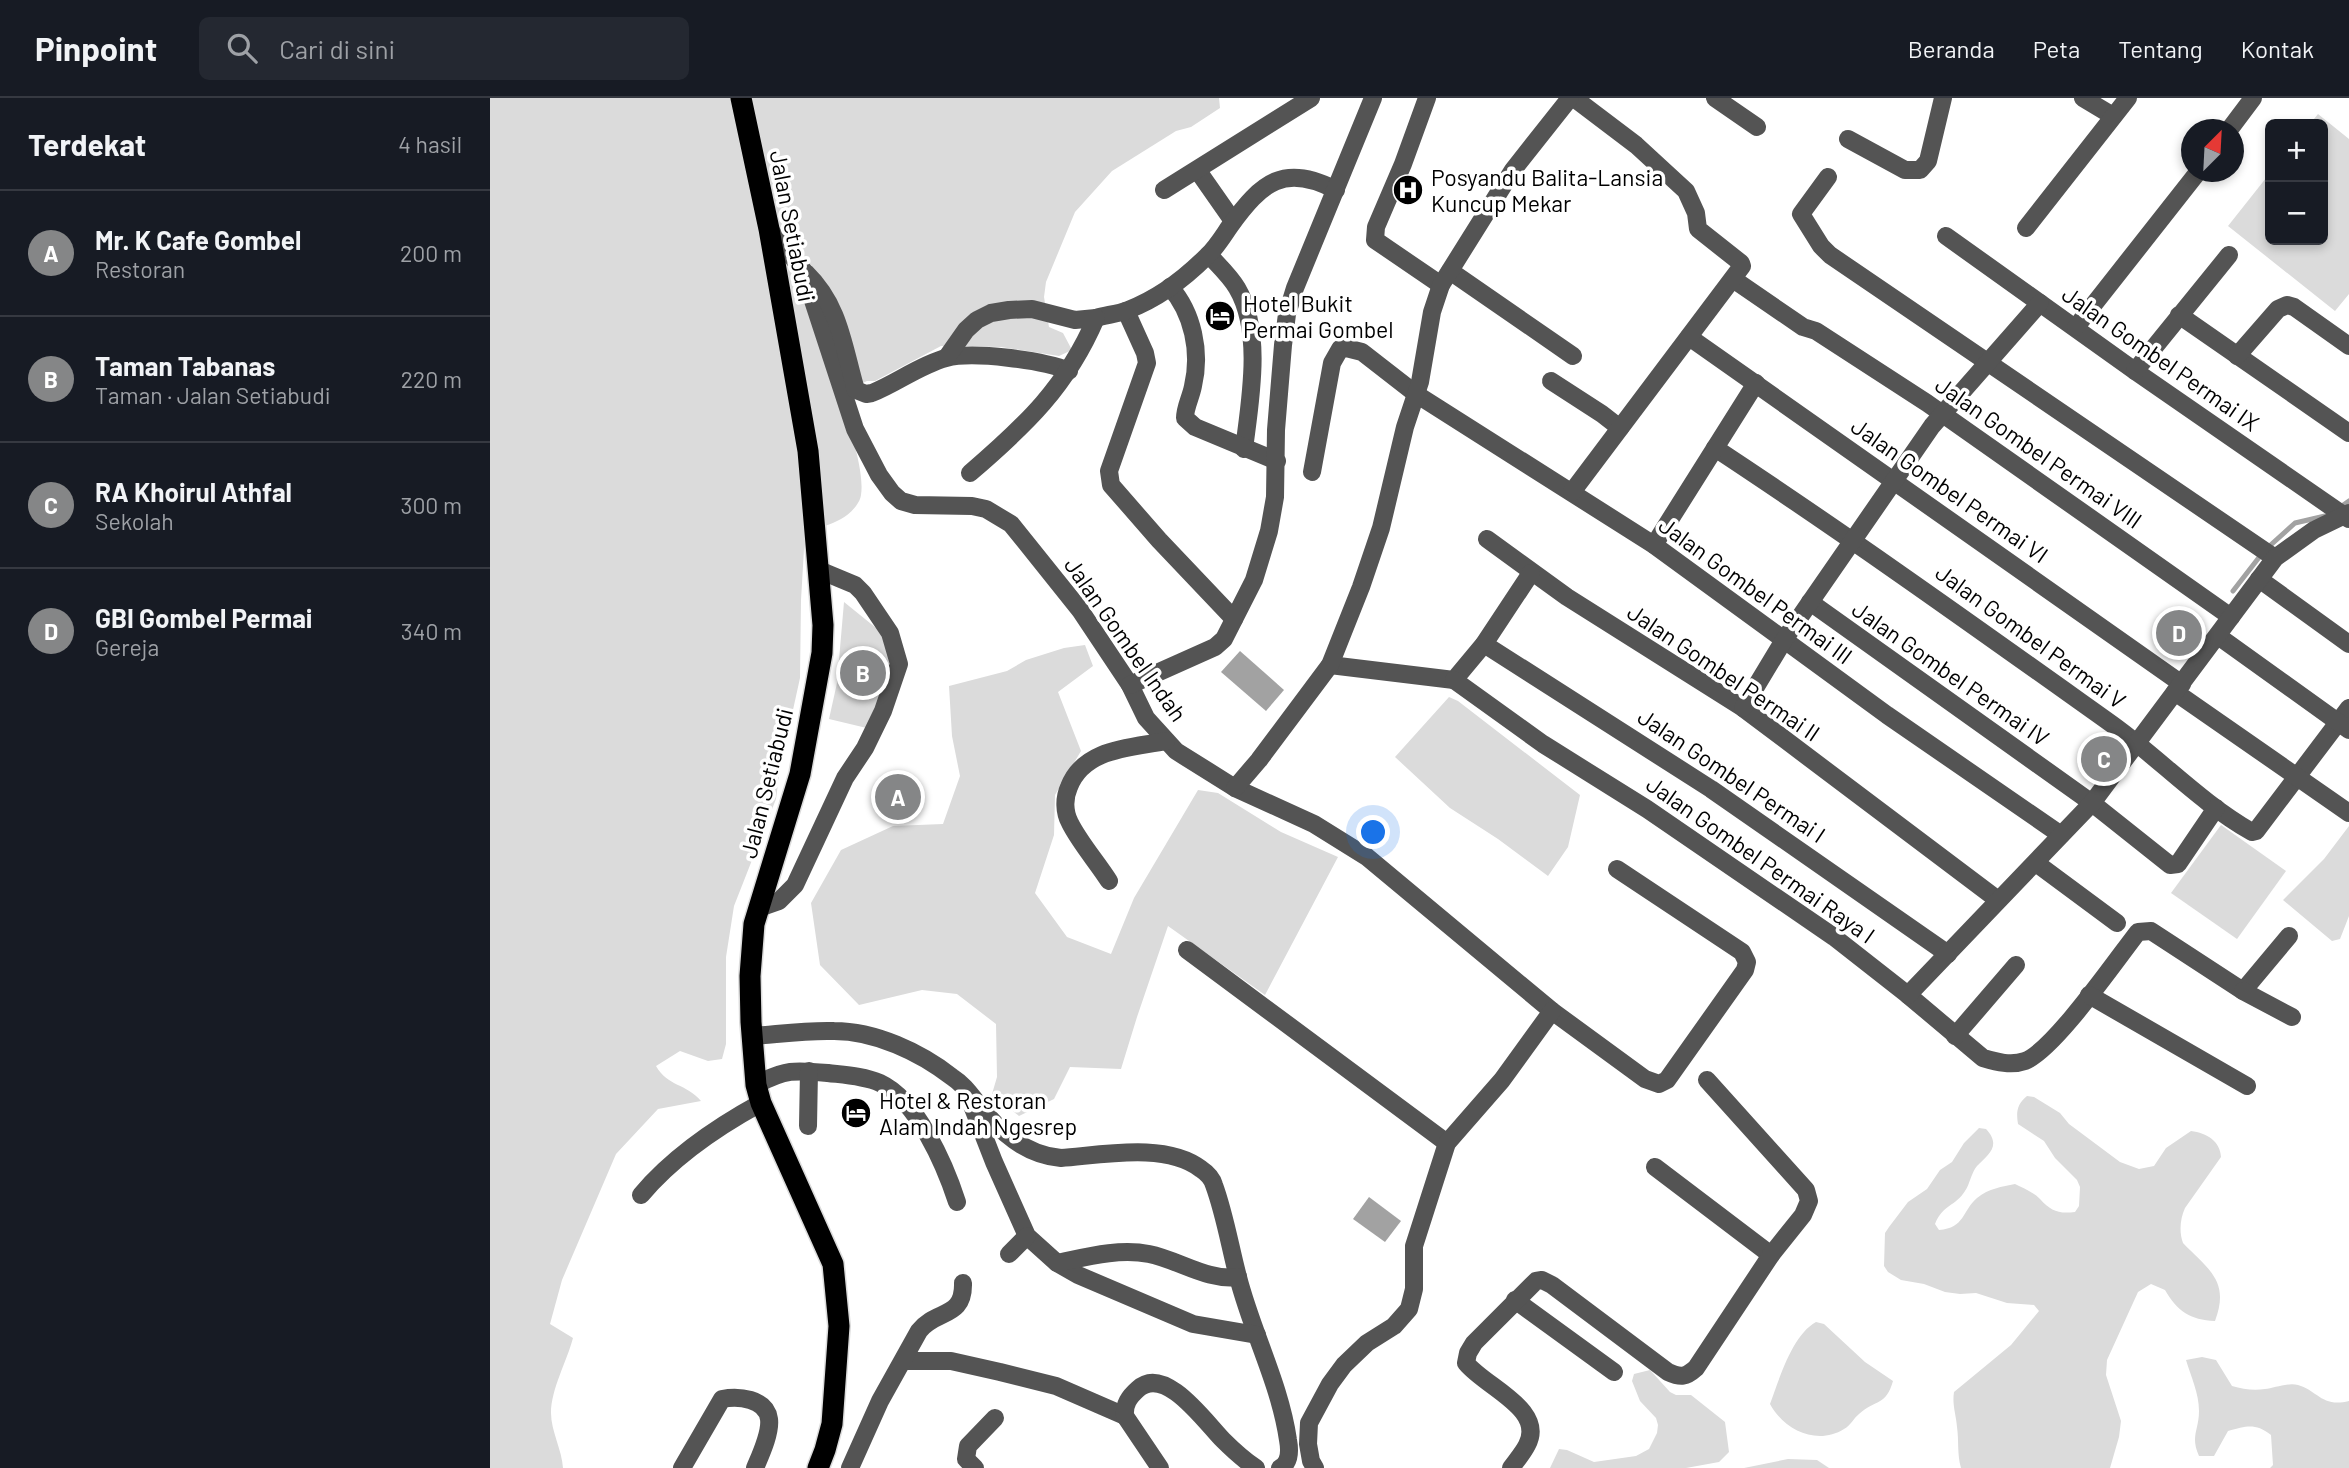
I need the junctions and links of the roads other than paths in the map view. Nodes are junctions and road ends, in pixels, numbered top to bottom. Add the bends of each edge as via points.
1 (741, 98) edge
2 (1311, 98) edge
3 (1373, 98) edge
4 (1427, 98) edge
5 (1572, 98) edge
6 (1715, 98) edge
7 (1942, 98) edge
8 (2083, 98) edge
9 (2128, 98) edge
10 (2253, 98) edge
11 (2113, 116) junction
12 (2237, 119) edge
13 (1757, 127) dead end
14 (1848, 139) dead end
15 (1198, 171) junction
16 (1828, 177) dead end
17 (2190, 182) edge
18 (1164, 190) dead end
19 (1336, 190) junction
20 (1233, 222) junction
21 (2026, 228) dead end
22 (769, 229) junction
23 (1946, 236) dead end
24 (1209, 255) junction
25 (2229, 256) dead end
26 (803, 270) junction
27 (1446, 278) junction
28 (1732, 279) junction
29 (1170, 287) junction
30 (2040, 303) junction
31 (1126, 311) junction
32 (2179, 315) junction
33 (1096, 318) junction
34 (2076, 327) junction
35 (1689, 337) junction
36 (2349, 346) edge
37 (1573, 356) dead end
38 (2237, 356) junction
39 (947, 357) junction
40 (1989, 362) junction
41 (1069, 371) junction
42 (2135, 371) junction
43 (1551, 381) dead end
44 (1756, 383) junction
45 (1416, 394) junction
46 (1942, 413) junction
47 (1620, 428) junction
48 (2349, 433) edge
49 (1715, 448) junction
50 (1244, 449) junction
51 (1276, 461) junction
52 (1312, 472) dead end
53 (970, 473) dead end
54 (1895, 480) junction
55 (1572, 492) junction
56 (2348, 516) edge
57 (1852, 538) junction
58 (1487, 539) dead end
59 (1654, 545) junction
60 (2275, 558) junction
61 (819, 570) junction
62 (1531, 573) junction
63 (2259, 579) junction
64 (1810, 602) junction
65 (2231, 617) junction
66 (1234, 620) junction
67 (2218, 636) junction
68 (1784, 640) junction
69 (1485, 644) junction
70 (2349, 644) edge
71 (1330, 665) junction
72 (1454, 680) junction
73 (1130, 685) junction
74 (2178, 688) junction
75 (1743, 708) junction
76 (2345, 720) edge
77 (1166, 741) junction
78 (2137, 742) junction
79 (2297, 776) junction
80 (1235, 789) junction
81 (2092, 803) junction
82 (2216, 808) junction
83 (2349, 813) edge
84 (2061, 835) junction
85 (2036, 863) junction
86 (1617, 869) dead end
87 (1110, 881) dead end
88 (1998, 900) junction
89 (759, 908) junction
90 (2118, 923) dead end
91 (2289, 936) dead end
92 (1187, 950) dead end
93 (1948, 954) junction
94 (2016, 965) dead end
95 (2243, 991) junction
96 (1908, 995) junction
97 (2089, 995) junction
98 (1552, 1011) junction
99 (2292, 1017) dead end
100 (753, 1036) junction
101 (1955, 1036) junction
102 (809, 1072) junction
103 (1707, 1080) dead end
104 (2247, 1086) dead end
105 (965, 1088) junction
106 (758, 1094) junction
107 (808, 1126) dead end
108 (1447, 1143) junction
109 (1654, 1167) dead end
110 (641, 1195) dead end
111 (957, 1202) dead end
112 (1027, 1236) junction
113 (1009, 1254) dead end
114 (1771, 1255) junction
115 (1057, 1263) junction
116 (1238, 1278) junction
117 (963, 1283) dead end
118 (1515, 1300) junction
119 (1257, 1335) junction
120 (903, 1361) junction
121 (1614, 1372) dead end
122 (1125, 1416) junction
123 (995, 1418) dead end
124 (682, 1468) edge
125 (755, 1468) edge
126 (818, 1468) edge
127 (850, 1468) edge
128 (975, 1468) edge
129 (1160, 1468) edge
130 (1256, 1468) edge
131 (1280, 1468) edge
132 (1315, 1468) edge
133 (1511, 1468) edge

1 - 22 highway, Jalan Setiabudi
2 - 15 street
3 - 19 street
4 - 27 street via 1376,227 1375,240
5 - 27 street via 1513,170
5 - 28 street via 1636,145 1686,191 1698,229 1742,264
6 - 13 street
7 - 14 street via 1928,161 1920,170 1905,170
8 - 11 street
9 - 11 street
10 - 12 street
11 - 21 street
15 - 18 street
15 - 20 street
16 - 40 street, Jalan Gombel Permai VIII via 1801,214 1821,246
17 - 34 street
19 - 20 street via 1317,180 1286,177 1259,192
19 - 51 street via 1287,314
20 - 24 street
22 - 26 street, Jalan Gombel Indah
22 - 61 highway, Jalan Setiabudi via 808,451
23 - 30 street, Jalan Gombel Permai IX
24 - 29 street
24 - 50 street via 1238,289 1248,317 1253,356
25 - 32 street
26 - 39 street via 828,298 856,390 873,393
26 - 73 street, Jalan Gombel Indah via 855,429 892,493 915,505 986,509 1011,524 1080,610
27 - 37 street
27 - 45 street via 1432,312
28 - 35 street
28 - 46 street, Jalan Gombel Permai VIII
29 - 31 street
29 - 50 street via 1183,301 1194,337 1196,372 1185,418
30 - 34 street, Jalan Gombel Permai IX
30 - 40 street
31 - 33 street
31 - 66 street via 1147,363 1109,471 1111,485
32 - 38 street
32 - 42 street
33 - 39 street via 1075,320 1032,309 991,313 977,320
33 - 41 street
34 - 42 street, Jalan Gombel Permai IX
35 - 44 street, Jalan Gombel Permai VI
35 - 47 street
36 - 38 street via 2287,305 2278,309
38 - 48 street
39 - 41 street via 1027,360
40 - 46 street
40 - 60 street, Jalan Gombel Permai VIII
41 - 53 street via 1051,397
42 - 56 street, Jalan Gombel Permai IX
43 - 47 street
44 - 49 street
44 - 54 street, Jalan Gombel Permai VI
45 - 52 street, Jalan Gombel Permai III via 1362,352 1340,349 1332,363
45 - 55 street, Jalan Gombel Permai III
45 - 71 street via 1381,528
46 - 54 street
46 - 65 street, Jalan Gombel Permai VIII
47 - 55 street
49 - 57 street, Jalan Gombel Permai V
49 - 59 street
50 - 51 street
51 - 66 street via 1269,531 1254,580
54 - 57 street
54 - 74 street, Jalan Gombel Permai VI
55 - 59 street, Jalan Gombel Permai III
56 - 60 street via 2314,530
57 - 64 street
57 - 78 street, Jalan Gombel Permai V
58 - 62 street, Jalan Gombel Permai II
59 - 68 street, Jalan Gombel Permai III
60 - 63 street
61 - 89 highway, Jalan Setiabudi via 822,653 800,774
61 - 89 street via 863,593 890,633 899,664 883,710 795,885 779,901
62 - 69 street
62 - 75 street, Jalan Gombel Permai II
63 - 65 street
63 - 70 street
64 - 68 street
64 - 81 street, Jalan Gombel Permai IV
65 - 67 street
66 - 73 street via 1215,647
67 - 74 street
67 - 76 street
68 - 75 street
68 - 84 street, Jalan Gombel Permai III
69 - 72 street
69 - 93 street, Jalan Gombel Permai I via 1711,789
71 - 72 street
71 - 80 street
72 - 96 street, Jalan Gombel Permai Raya I via 1834,937
73 - 77 street, Jalan Gombel Indah via 1146,718
74 - 78 street
74 - 79 street, Jalan Gombel Permai VI
75 - 88 street, Jalan Gombel Permai II
76 - 79 street
77 - 80 street, Jalan Gombel Indah
77 - 87 street via 1108,752 1080,768 1071,780 1065,795 1070,823
78 - 81 street
78 - 82 street, Jalan Gombel Permai V
79 - 82 street, Jalan Gombel Permai V via 2255,832
79 - 83 street, Jalan Gombel Permai VI
80 - 98 street, Jalan Gombel Indah via 1314,824 1367,857
81 - 82 street, Jalan Gombel Permai IV via 2173,866
81 - 84 street
84 - 85 street
85 - 88 street
85 - 90 street
86 - 98 street, Jalan Gombel Indah via 1742,953 1747,961 1745,970 1667,1080 1659,1084 1645,1079
88 - 93 street
89 - 100 highway, Jalan Setiabudi via 750,976
91 - 95 street
92 - 108 street
93 - 96 street
94 - 101 street
95 - 97 street via 2142,930
95 - 99 street
96 - 101 street, Jalan Gombel Permai Raya I
97 - 101 street, Jalan Gombel Permai Raya I via 2039,1053 2026,1061 2013,1064 1983,1058
97 - 104 street
98 - 108 street via 1502,1080
100 - 105 street via 835,1031 881,1039 927,1059
100 - 106 highway, Jalan Setiabudi
102 - 106 street via 783,1072
102 - 107 street
102 - 111 street via 865,1078 896,1095 914,1112 947,1170
103 - 114 street via 1806,1190 1809,1201 1803,1215
105 - 112 street
105 - 116 street via 1014,1141 1048,1157 1154,1152 1196,1165 1213,1181
106 - 110 street via 735,1117 661,1172
106 - 126 highway, Jalan Setiabudi via 833,1263 839,1326 832,1424
108 - 132 street via 1414,1246 1409,1309 1394,1326 1367,1343 1330,1384 1309,1423 1308,1444
109 - 114 street
112 - 113 street
112 - 115 street
114 - 118 street via 1688,1376 1668,1372 1542,1280
115 - 116 street via 1095,1255 1146,1254 1219,1279
115 - 119 street via 1193,1324
116 - 119 street
117 - 120 street via 963,1299 950,1312 923,1325
118 - 121 street
118 - 133 street via 1474,1343 1466,1363 1522,1409 1529,1421 1532,1431 1527,1445
119 - 131 street via 1288,1441 1289,1457
120 - 122 street via 951,1362 1000,1372 1056,1386
120 - 127 street
122 - 129 street
122 - 130 street via 1129,1398 1142,1385 1167,1386
123 - 128 street via 968,1446 966,1459
124 - 125 street via 722,1399 733,1397 754,1401 769,1419

